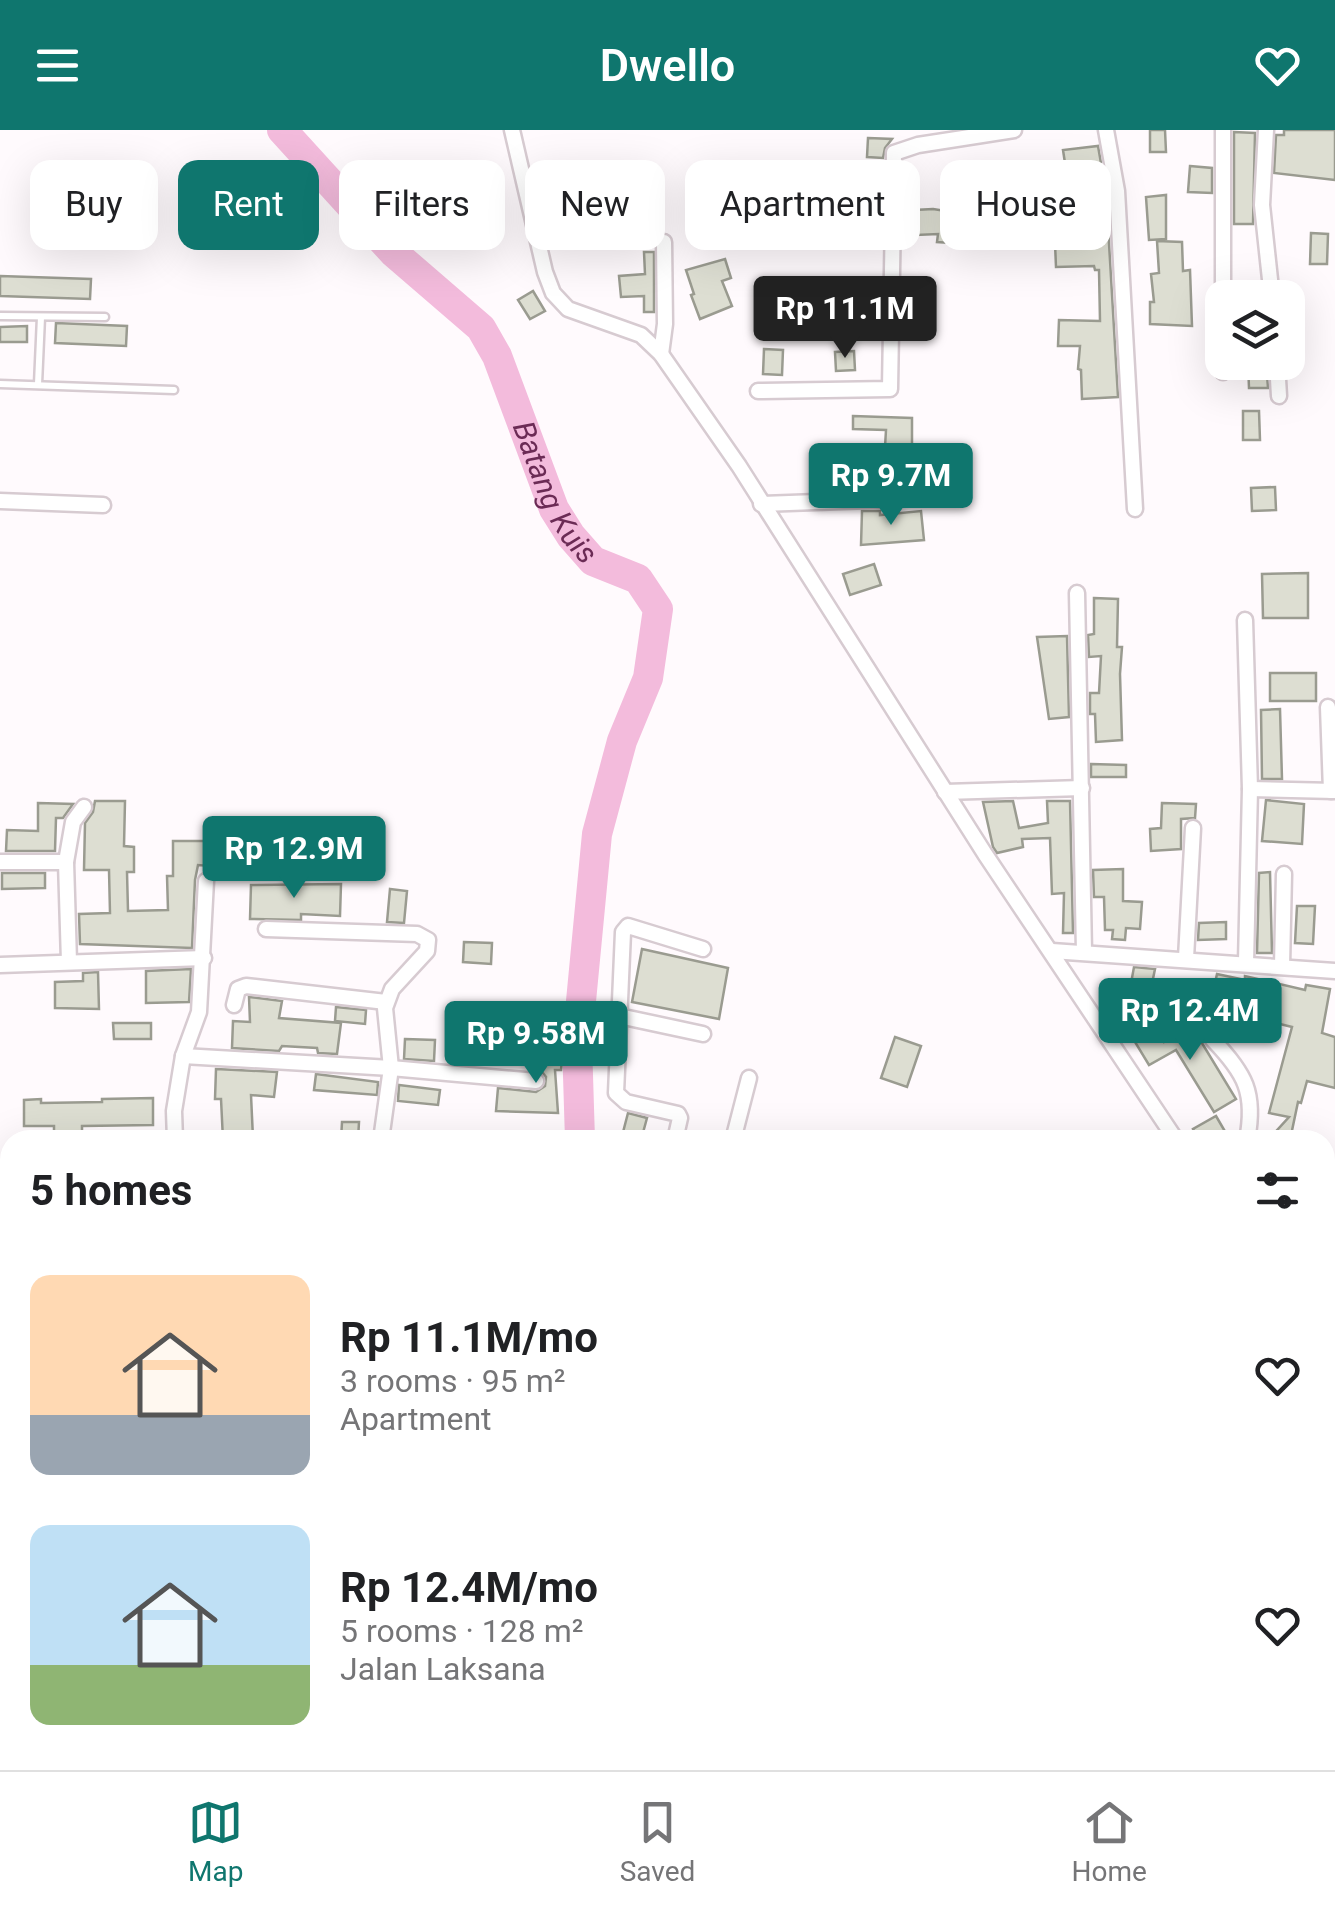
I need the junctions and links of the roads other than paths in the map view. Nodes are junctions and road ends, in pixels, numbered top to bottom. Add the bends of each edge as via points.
1 (512, 130) edge
2 (1014, 130) edge
3 (1106, 130) edge
4 (1223, 130) edge
5 (1266, 130) edge
6 (664, 250) edge
7 (1223, 280) edge
8 (1270, 280) edge
9 (0, 316) edge
10 (41, 317) junction
11 (105, 318) dead end
12 (662, 354) junction
13 (1278, 380) edge
14 (0, 384) edge
15 (38, 384) junction
16 (174, 390) dead end
17 (758, 391) dead end
18 (1279, 396) dead end
19 (901, 459) dead end
20 (0, 500) edge
21 (762, 504) junction
22 (104, 505) dead end
23 (1135, 509) dead end
24 (1078, 594) dead end
25 (1245, 620) dead end
26 (1328, 707) dead end
27 (1082, 788) junction
28 (1250, 789) junction
29 (1333, 791) edge
30 (944, 792) junction
31 (84, 807) dead end
32 (1192, 828) dead end
33 (0, 862) edge
34 (66, 862) junction
35 (1284, 874) dead end
36 (206, 881) dead end
37 (266, 928) dead end
38 (703, 949) dead end
39 (1052, 951) junction
40 (1084, 952) junction
41 (204, 958) junction
42 (1186, 958) junction
43 (68, 962) junction
44 (1246, 962) junction
45 (0, 964) edge
46 (1282, 966) junction
47 (1335, 971) edge
48 (386, 1002) junction
49 (234, 1005) dead end
50 (618, 1016) junction
51 (703, 1034) dead end
52 (1213, 1040) dead end
53 (183, 1056) junction
54 (391, 1068) junction
55 (749, 1078) dead end
56 (536, 1080) dead end
57 (174, 1130) edge
58 (382, 1130) edge
59 (677, 1130) edge
60 (736, 1130) edge
61 (1169, 1130) edge
62 (1248, 1130) edge

1 - 12 street via 553,292 568,309 640,336
2 - 17 street via 894,152 890,389
3 - 23 street via 1117,190
4 - 7 street
5 - 8 street via 1262,205
6 - 12 street
9 - 10 lane
10 - 11 lane
10 - 15 lane
12 - 21 street
13 - 18 street
14 - 15 lane
15 - 16 lane
19 - 21 street via 898,500
20 - 22 street
21 - 30 street
24 - 27 street
25 - 28 street
26 - 29 street
27 - 30 street
27 - 40 street
28 - 29 street
28 - 44 street
30 - 39 street
31 - 34 street via 73,822
32 - 42 street
33 - 34 street
34 - 43 street
35 - 46 street
36 - 41 street
37 - 48 street via 425,936 428,951
38 - 50 street via 627,926
39 - 40 street
39 - 61 street
40 - 42 street
41 - 43 street
41 - 53 street via 199,1012
42 - 44 street
43 - 45 street
44 - 46 street
46 - 47 street
48 - 49 street via 246,986 238,989
48 - 54 street
50 - 51 street
50 - 59 street via 616,1093 626,1102 678,1114
52 - 62 street via 1247,1084
53 - 54 street
53 - 57 street
54 - 56 street
54 - 58 street
55 - 60 street

